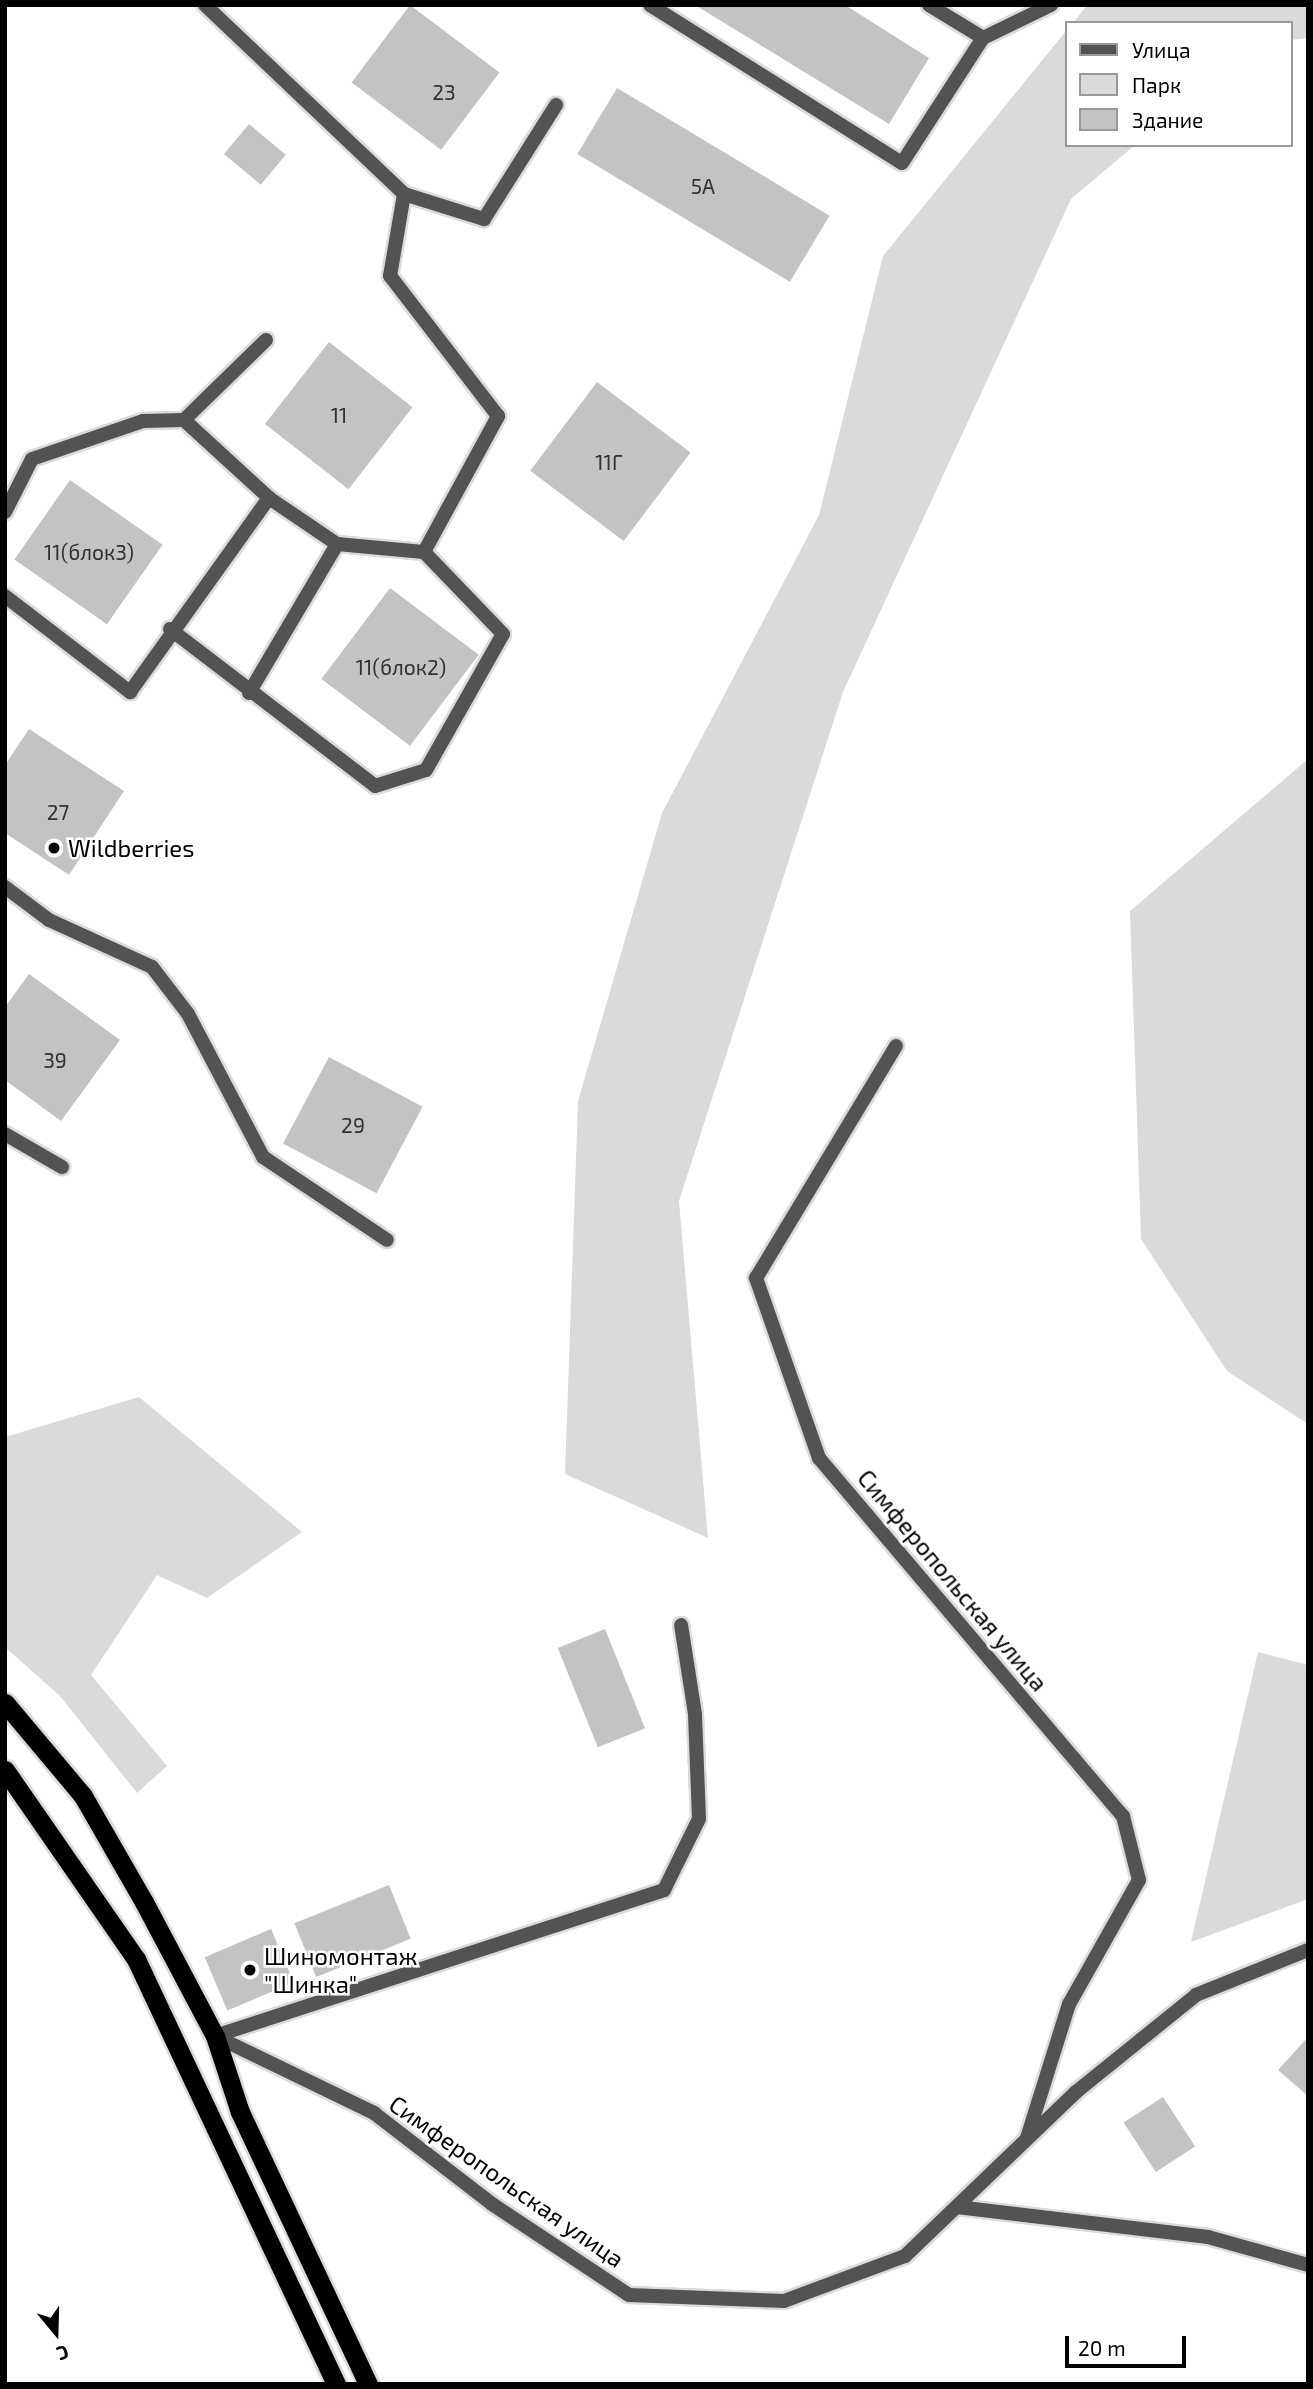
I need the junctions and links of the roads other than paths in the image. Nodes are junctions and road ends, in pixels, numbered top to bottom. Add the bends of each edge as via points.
1 (205, 5) edge
2 (650, 5) edge
3 (929, 5) edge
4 (1051, 5) edge
5 (983, 38) junction
6 (556, 105) dead end
7 (404, 194) junction
8 (265, 340) dead end
9 (184, 420) junction
10 (269, 498) junction
11 (5, 512) edge
12 (337, 544) junction
13 (424, 552) junction
14 (5, 596) edge
15 (170, 629) junction
16 (248, 694) junction
17 (5, 887) edge
18 (896, 1046) dead end
19 (5, 1134) edge
20 (62, 1167) dead end
21 (387, 1240) dead end
22 (681, 1625) dead end
23 (5, 1703) edge
24 (5, 1770) edge
25 (1308, 1950) edge
26 (215, 2036) junction
27 (1027, 2139) junction
28 (957, 2207) junction
29 (1308, 2265) edge
30 (336, 2384) edge
31 (368, 2384) edge

1 - 7 street
2 - 5 street via 902,163
3 - 5 street
4 - 5 street
6 - 7 street via 484,219
7 - 13 street via 390,276 498,416
8 - 9 street
9 - 10 street
9 - 11 street via 143,421 32,459
10 - 12 street
10 - 15 street
12 - 13 street
12 - 16 street
13 - 16 street via 503,634 426,770 375,786
14 - 15 street via 130,692
15 - 16 street
17 - 21 street via 49,920 152,967 188,1014 263,1157
18 - 27 street, Симферопольская улица via 757,1278 818,1458 1123,1815 1139,1880 1069,2004
19 - 20 street
22 - 26 street via 695,1714 699,1819 664,1890
23 - 26 highway via 83,1796
24 - 30 highway via 136,1959
25 - 27 street, Симферопольская улица via 1196,1996
26 - 28 street, Симферопольская улица via 374,2113 492,2204 629,2295 784,2301 905,2256
26 - 31 highway via 240,2112
27 - 28 street, Симферопольская улица
28 - 29 street via 1208,2237

